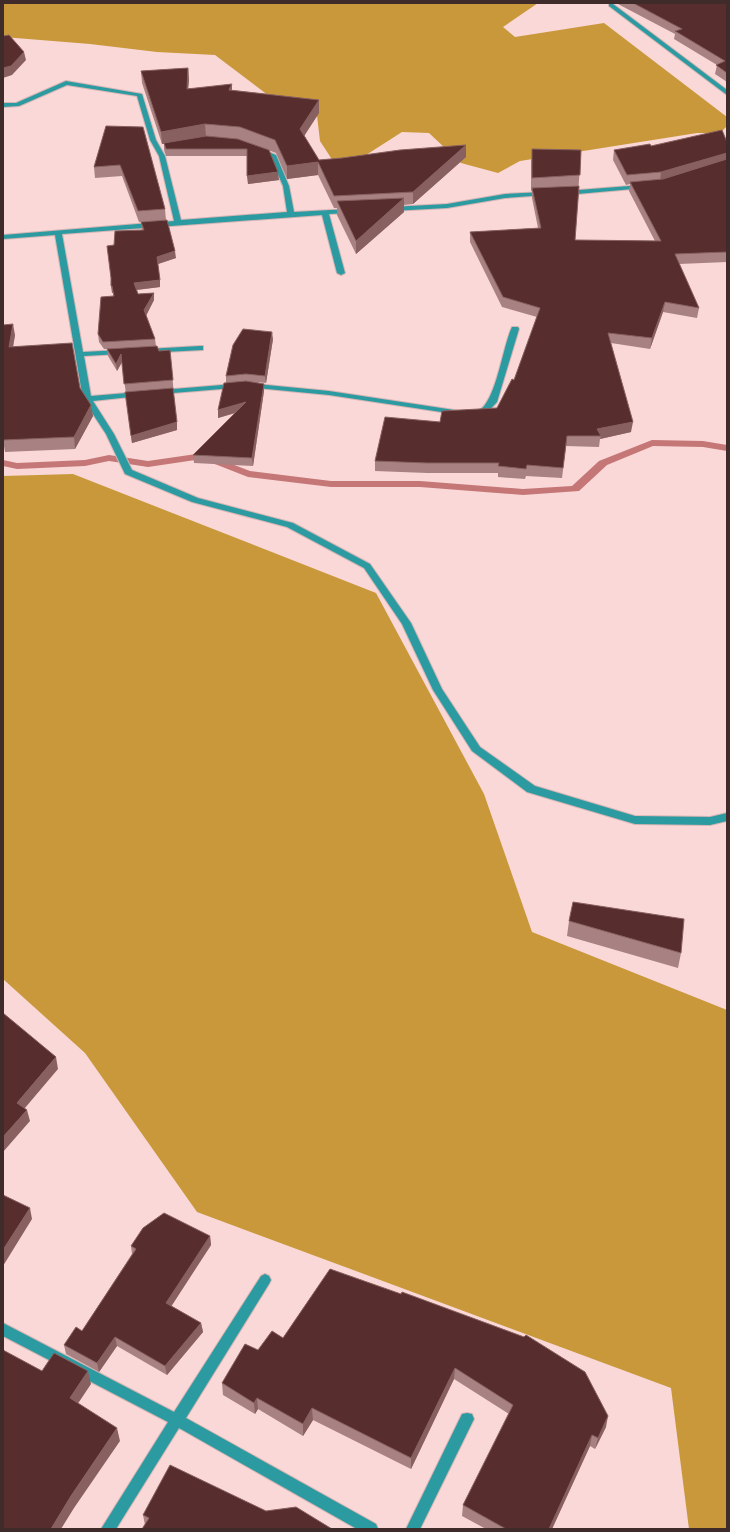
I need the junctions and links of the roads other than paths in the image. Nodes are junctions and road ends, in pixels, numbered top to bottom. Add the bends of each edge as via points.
1 (611, 5) dead end
2 (727, 93) edge
3 (3, 104) edge
4 (254, 148) edge
5 (654, 186) edge
6 (386, 209) edge
7 (356, 211) edge
8 (325, 213) junction
9 (291, 214) junction
10 (178, 223) junction
11 (58, 232) junction
12 (3, 237) edge
13 (342, 273) dead end
14 (515, 329) dead end
15 (200, 348) dead end
16 (80, 354) junction
17 (87, 399) junction
18 (727, 817) edge
19 (265, 1280) dead end
20 (3, 1329) edge
21 (467, 1419) dead end
22 (177, 1420) junction
23 (108, 1529) edge
24 (371, 1529) edge
25 (413, 1529) edge

1 - 2 street
3 - 10 street via 17,105 66,83 140,95 153,140 161,147
4 - 9 street via 273,155 286,186
5 - 6 street via 505,196 447,206
7 - 8 street
8 - 9 street
8 - 13 street
9 - 10 street
10 - 11 street
11 - 12 street
11 - 16 street
14 - 17 street via 493,402 480,416 329,393 246,385
15 - 16 street
16 - 17 street
17 - 18 street via 100,415 128,472 195,500 290,525 367,566 406,623 438,690 476,749 531,789 635,820 710,821
19 - 22 street
20 - 22 street
21 - 25 street
22 - 23 street
22 - 24 street

